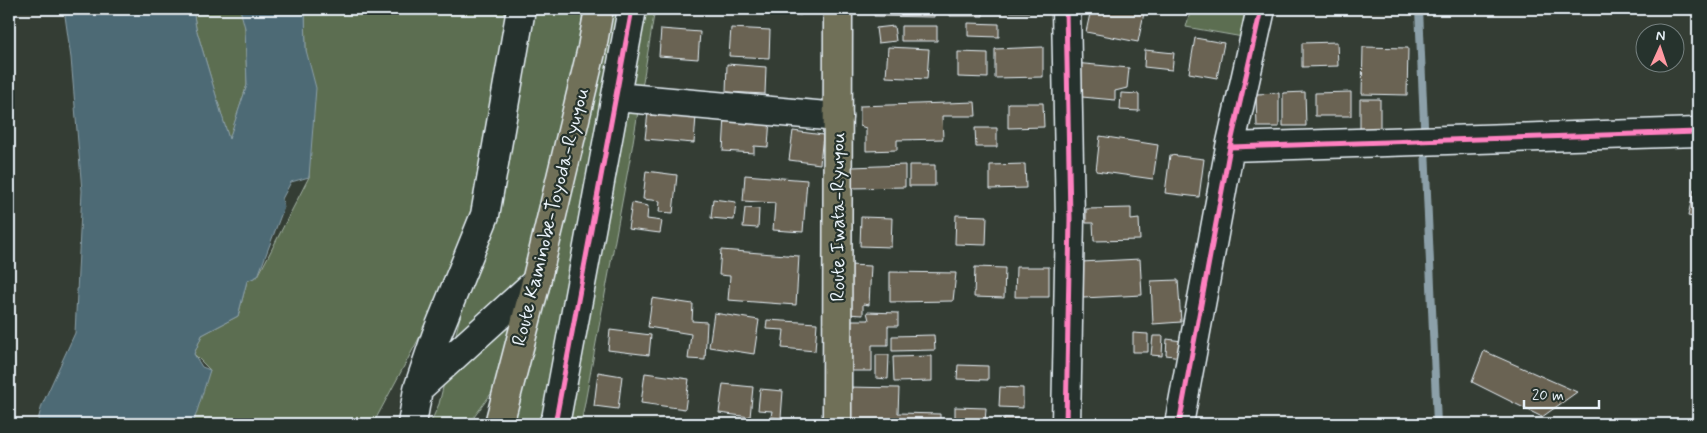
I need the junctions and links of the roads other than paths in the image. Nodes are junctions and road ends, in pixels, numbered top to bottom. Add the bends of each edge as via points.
1 (521, 9) edge
2 (599, 9) edge
3 (632, 9) edge
4 (838, 9) edge
5 (1066, 9) edge
6 (1261, 9) edge
7 (616, 97) junction
8 (838, 117) junction
9 (1698, 132) edge
10 (1230, 147) junction
11 (536, 282) junction
12 (418, 389) junction
13 (557, 422) edge
14 (412, 424) edge
15 (499, 424) edge
16 (838, 424) edge
17 (1066, 424) edge
18 (1179, 424) edge

1 - 12 street via 485,214
2 - 11 main road, Route Kaminobe-Toyoda-Ryuyou
3 - 7 street
4 - 8 main road, Route Iwata-Ryuyou
5 - 17 street via 1070,218
6 - 10 street
7 - 8 street
7 - 13 street
8 - 16 main road, Route Iwata-Ryuyou
9 - 10 street
10 - 18 street
11 - 12 street
11 - 15 main road, Route Kaminobe-Toyoda-Ryuyou
12 - 14 street

